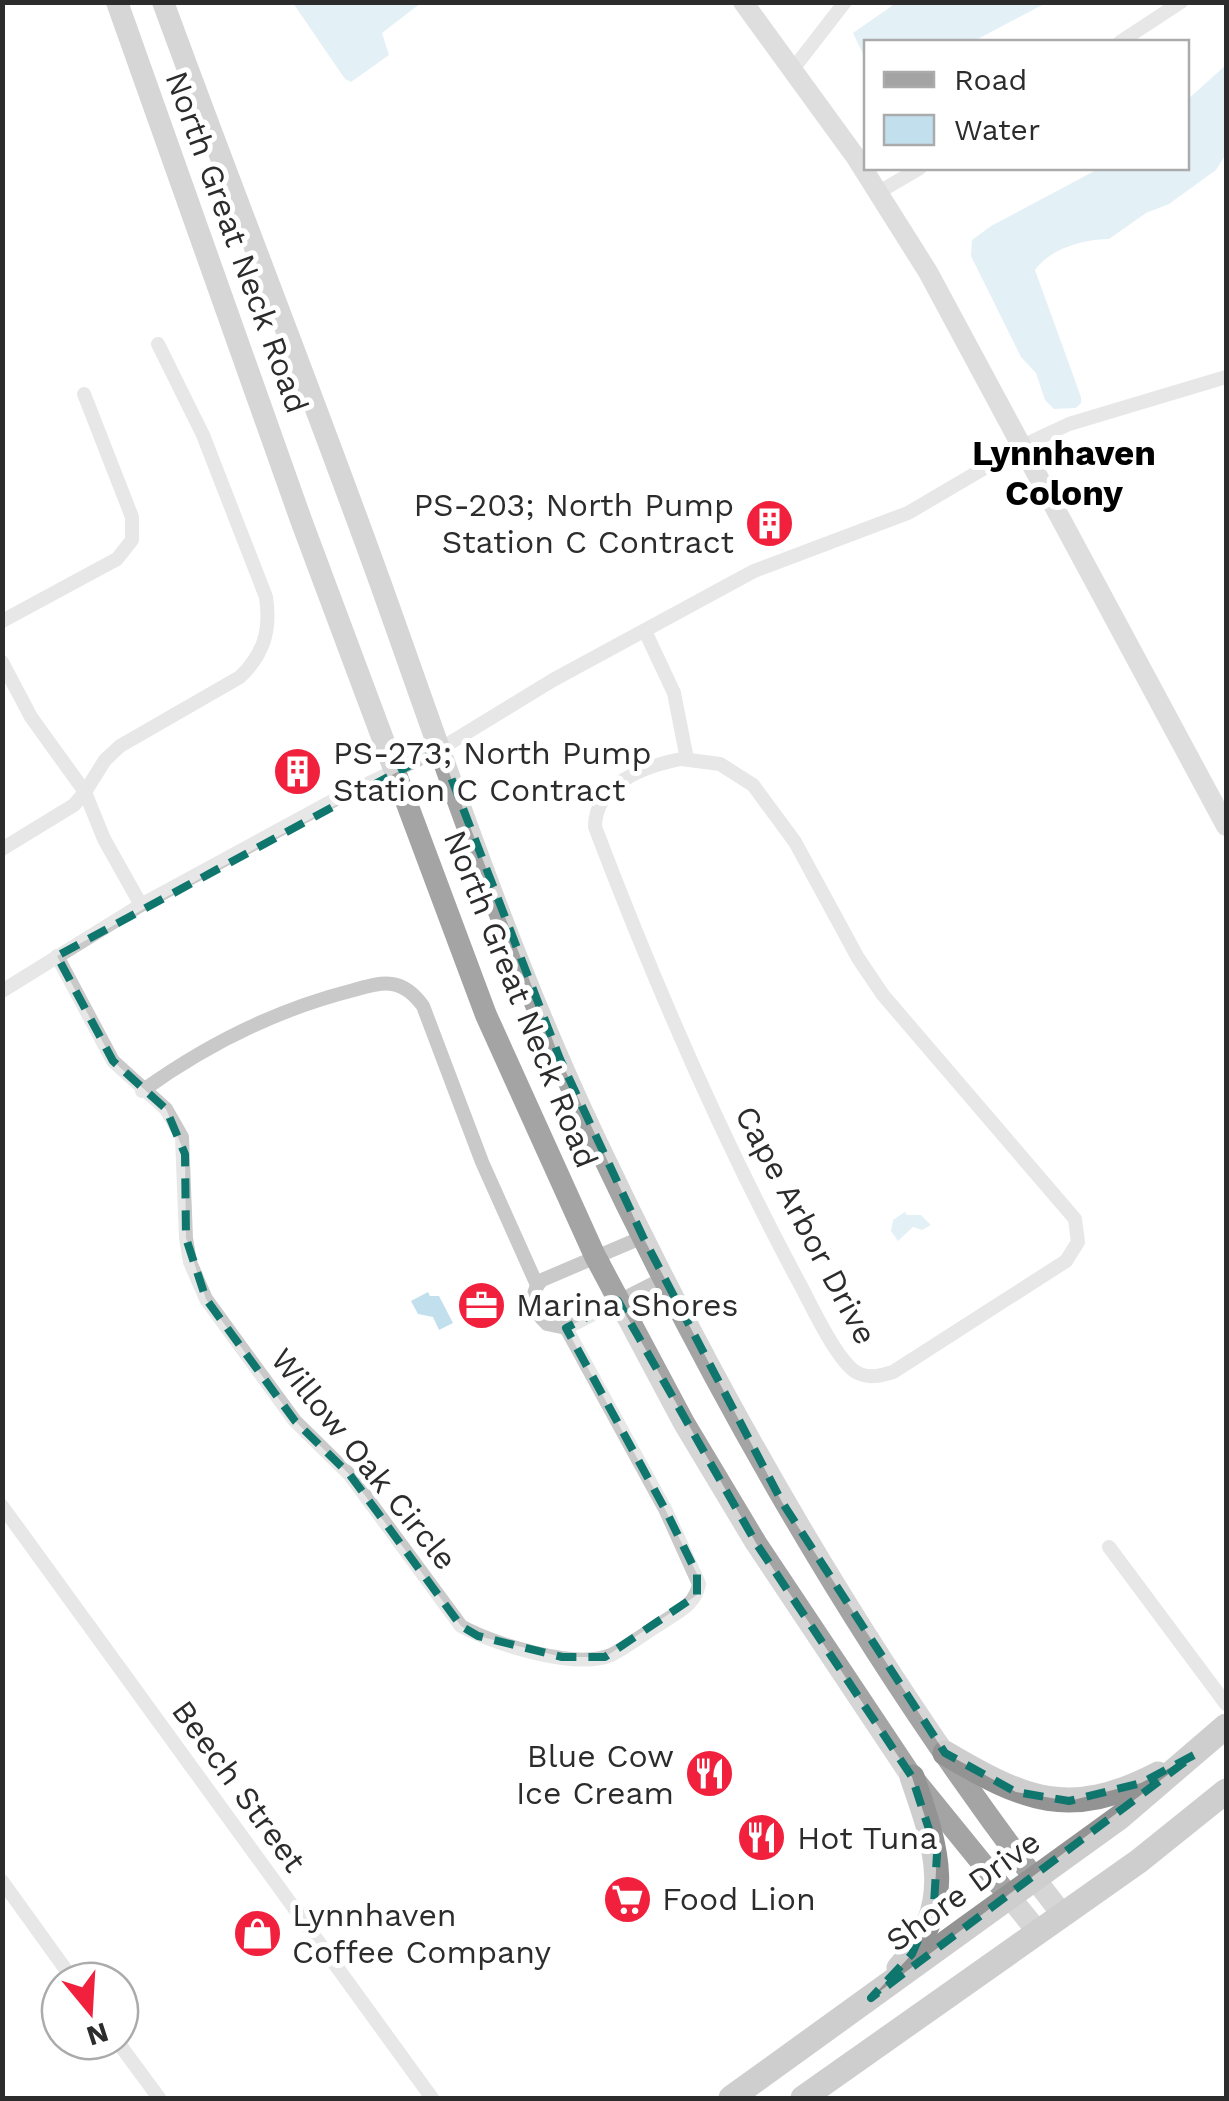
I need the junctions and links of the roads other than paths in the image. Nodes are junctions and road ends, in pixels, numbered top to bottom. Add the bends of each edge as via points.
1 (117, 2) edge
2 (163, 2) edge
3 (743, 2) edge
4 (845, 2) edge
5 (1181, 2) edge
6 (1123, 40) edge
7 (793, 69) junction
8 (917, 170) edge
9 (879, 192) junction
10 (158, 344) dead end
11 (1226, 377) edge
12 (84, 394) dead end
13 (1022, 446) junction
14 (2, 620) edge
15 (645, 631) junction
16 (2, 662) edge
17 (440, 749) junction
18 (688, 759) junction
19 (394, 772) junction
20 (85, 792) junction
21 (1226, 826) edge
22 (2, 848) edge
23 (142, 905) junction
24 (57, 956) junction
25 (2, 991) edge
26 (142, 1091) junction
27 (644, 1237) junction
28 (595, 1256) junction
29 (664, 1278) junction
30 (537, 1285) junction
31 (618, 1302) junction
32 (566, 1328) junction
33 (2, 1506) edge
34 (1109, 1546) dead end
35 (1226, 1704) edge
36 (1226, 1726) edge
37 (945, 1753) junction
38 (1194, 1756) junction
39 (912, 1778) junction
40 (1226, 1791) edge
41 (1035, 1880) junction
42 (2, 1881) edge
43 (1009, 1898) junction
44 (1062, 1914) junction
45 (1038, 1932) junction
46 (60, 1961) edge
47 (871, 1998) junction
48 (131, 2061) edge
49 (158, 2098) edge
50 (432, 2098) edge
51 (730, 2098) edge
52 (803, 2098) edge

1 - 19 main road, North Great Neck Road
2 - 17 main road, North Great Neck Road
3 - 7 street
4 - 7 street
5 - 6 street
7 - 9 street
8 - 9 street
9 - 13 street
10 - 20 street via 202,434 266,598 268,632 262,652 240,677 120,746
11 - 13 street via 1069,424
12 - 14 street via 132,517 132,540 117,559
13 - 15 street via 908,513 754,571
13 - 21 street
15 - 17 street
15 - 18 street via 674,694
16 - 20 street via 31,717
17 - 19 street
17 - 27 main road, North Great Neck Road via 560,1059
18 - 18 street, Cape Arbor Drive via 662,763 616,785 598,804 595,827 728,1144 810,1303 855,1372 892,1372 1066,1261 1078,1242 1075,1218 883,995 795,842 753,785 720,764
19 - 23 street
19 - 28 main road, North Great Neck Road via 486,1015
20 - 22 street
20 - 23 street
23 - 24 street
24 - 25 street
24 - 26 street, Willow Oak Circle via 113,1061
26 - 30 street, Willow Oak Circle via 280,1014 363,988 405,988 423,1006
26 - 32 street, Willow Oak Circle via 166,1110 182,1137 186,1238 199,1286 286,1409 350,1475 462,1626 523,1649 588,1660 612,1654 690,1604 699,1584
27 - 28 street
27 - 29 main road, North Great Neck Road
28 - 30 street
28 - 31 main road, North Great Neck Road
29 - 31 street
29 - 37 main road, North Great Neck Road via 782,1502
30 - 32 street, Willow Oak Circle via 533,1298 541,1319
31 - 32 street
31 - 39 main road, North Great Neck Road via 756,1544
33 - 50 street, Beech Street
34 - 35 street
36 - 38 highway, Shore Drive
37 - 38 highway via 1016,1792 1069,1801 1140,1783
37 - 41 main road, North Great Neck Road
38 - 41 highway, Shore Drive
39 - 43 main road, North Great Neck Road
39 - 47 highway via 936,1854 934,1904 912,1954
40 - 44 highway
41 - 43 highway, Shore Drive
41 - 44 main road, North Great Neck Road
42 - 46 street
43 - 45 main road, North Great Neck Road
43 - 47 highway, Shore Drive
44 - 45 highway
45 - 52 highway
47 - 51 highway, Shore Drive
48 - 49 street

